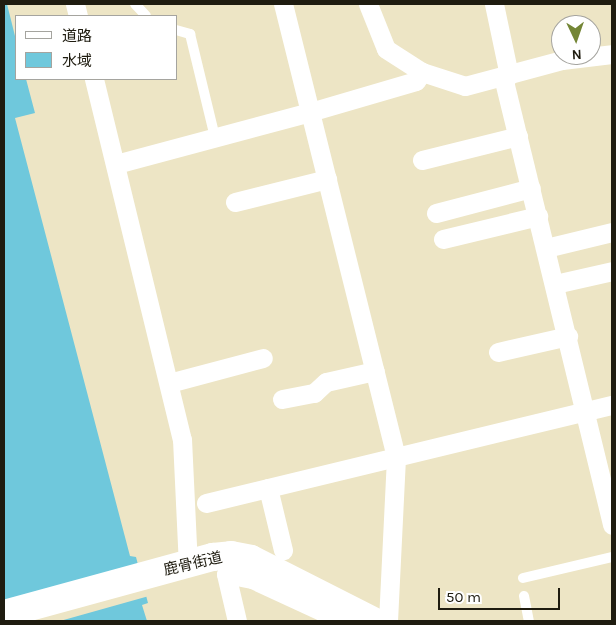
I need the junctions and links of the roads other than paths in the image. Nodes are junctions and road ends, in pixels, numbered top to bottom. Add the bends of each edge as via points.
1 (134, 4) edge
2 (283, 4) edge
3 (368, 4) edge
4 (494, 4) edge
5 (145, 15) edge
6 (178, 31) edge
7 (612, 58) edge
8 (422, 72) junction
9 (506, 76) junction
10 (94, 80) edge
11 (310, 112) junction
12 (518, 136) junction
13 (215, 137) junction
14 (422, 160) dead end
15 (116, 164) junction
16 (327, 179) junction
17 (531, 188) junction
18 (235, 202) dead end
19 (436, 213) dead end
20 (538, 216) junction
21 (612, 232) edge
22 (443, 239) dead end
23 (546, 248) junction
24 (612, 271) edge
25 (555, 284) junction
26 (568, 336) junction
27 (498, 352) dead end
28 (263, 358) dead end
29 (375, 371) junction
30 (169, 383) junction
31 (282, 399) dead end
32 (612, 405) edge
33 (587, 412) junction
34 (396, 458) junction
35 (268, 488) junction
36 (206, 503) dead end
37 (612, 526) edge
38 (283, 550) dead end
39 (612, 557) edge
40 (181, 566) junction
41 (523, 578) dead end
42 (524, 596) dead end
43 (4, 614) edge
44 (237, 621) edge
45 (342, 621) edge
46 (373, 621) edge
47 (388, 621) edge
48 (530, 621) edge

1 - 5 lane
2 - 11 street
3 - 8 street via 386,49
4 - 9 street
6 - 13 lane via 190,34
7 - 9 street via 562,60
8 - 9 street via 465,86
8 - 11 street via 416,81
9 - 12 street
10 - 15 street
11 - 13 street
11 - 16 street
12 - 14 street
12 - 17 street
13 - 15 street
15 - 30 street
16 - 18 street
16 - 29 street
17 - 19 street
17 - 20 street
20 - 22 street
20 - 23 street
21 - 23 street
23 - 25 street
24 - 25 street
25 - 26 street
26 - 27 street
26 - 33 street
28 - 30 street
29 - 31 street via 326,382 314,392
29 - 34 street
30 - 40 street via 182,439
32 - 33 street
33 - 34 street
33 - 37 street
34 - 35 street
34 - 47 street
35 - 36 street
35 - 38 street
39 - 41 lane
40 - 43 street, 鹿骨街道
40 - 46 street, 鹿骨街道 via 222,556 251,559
42 - 48 lane
44 - 45 street via 226,574 252,579

